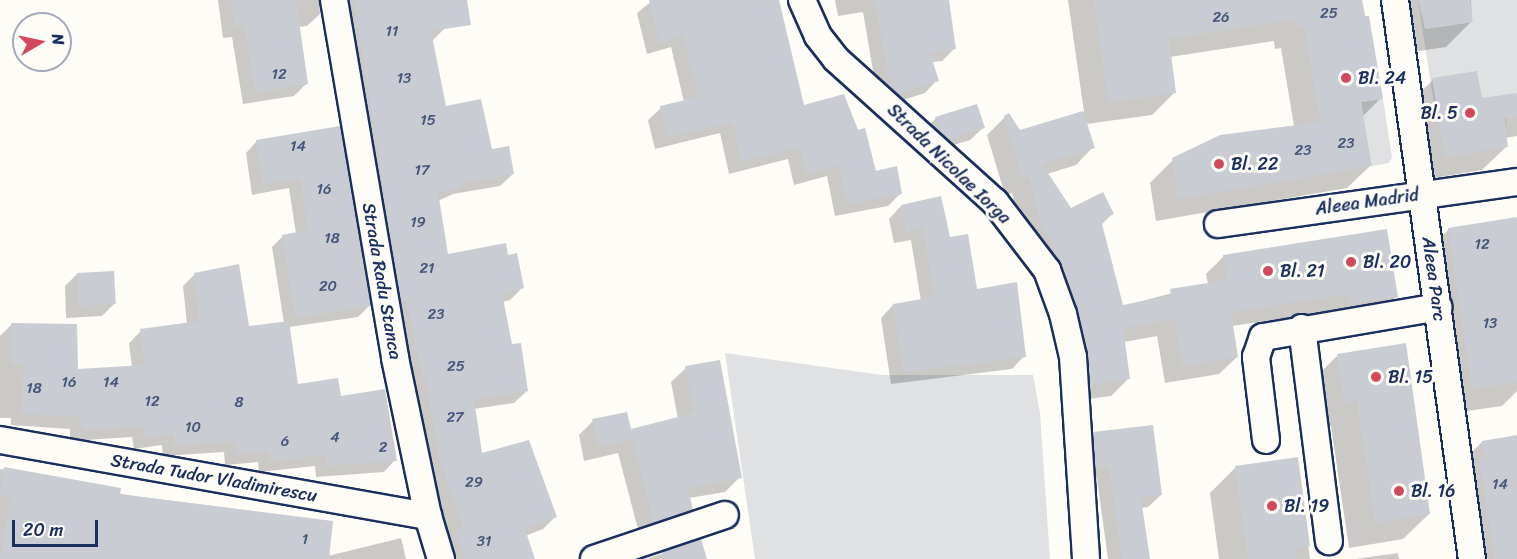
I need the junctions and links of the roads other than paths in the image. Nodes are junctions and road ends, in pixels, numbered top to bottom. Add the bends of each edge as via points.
1 (334, 0) edge
2 (802, 0) edge
3 (1395, 0) edge
4 (1517, 182) edge
5 (1422, 194) junction
6 (1218, 224) dead end
7 (1438, 307) junction
8 (1302, 328) junction
9 (0, 440) edge
10 (1266, 440) dead end
11 (724, 515) dead end
12 (428, 516) junction
13 (1329, 541) dead end
14 (441, 559) edge
15 (594, 559) edge
16 (1086, 559) edge
17 (1472, 559) edge

1 - 12 street, Strada Radu Stanca via 395,358
2 - 16 street, Strada Nicolae Iorga via 818,36 836,59 996,202 1047,270 1073,357
3 - 5 street, Aleea Parc
4 - 5 street, Aleea Madrid
5 - 6 street, Aleea Madrid
5 - 7 street, Aleea Parc
7 - 8 street
7 - 17 street, Aleea Parc
8 - 10 street via 1270,333 1257,345
8 - 13 street
9 - 12 street, Strada Tudor Vladimirescu
11 - 15 street
12 - 14 street, Strada Radu Stanca

